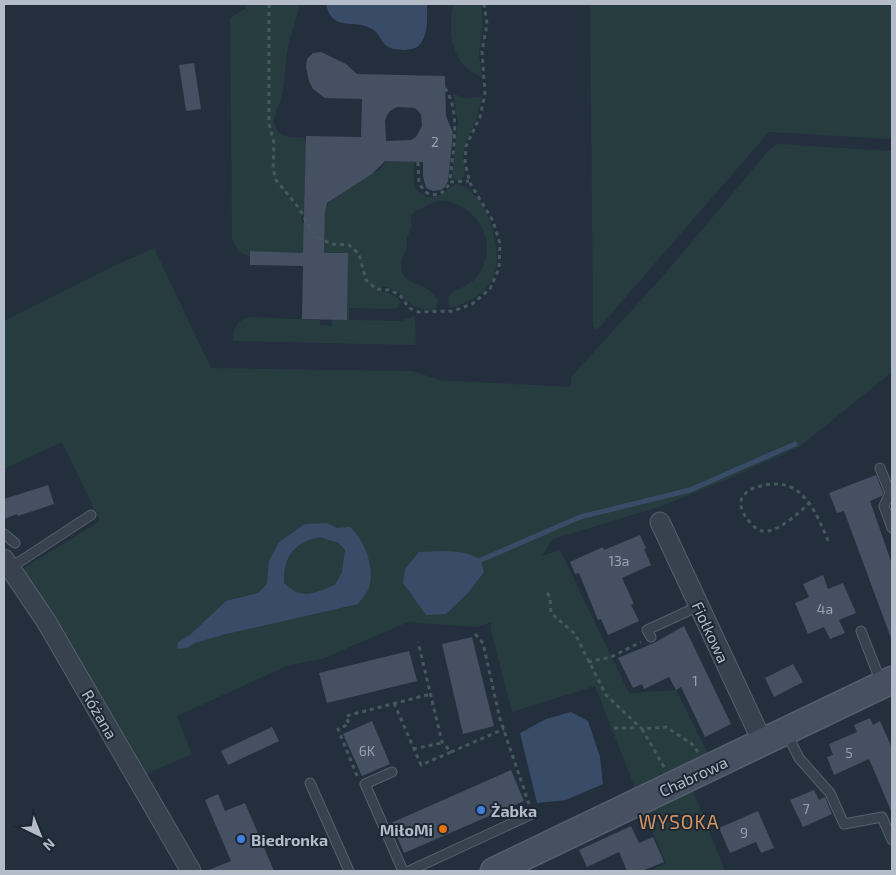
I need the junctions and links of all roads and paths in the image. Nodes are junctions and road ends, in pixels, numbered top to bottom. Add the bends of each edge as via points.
1 (269, 4) edge
2 (484, 4) edge
3 (445, 88) dead end
4 (418, 162) dead end
5 (469, 181) junction
6 (450, 182) junction
7 (880, 468) dead end
8 (810, 502) junction
9 (91, 515) dead end
10 (660, 522) dead end
11 (892, 528) edge
12 (4, 534) edge
13 (15, 543) dead end
14 (829, 543) dead end
15 (7, 563) edge
16 (547, 593) dead end
17 (699, 606) junction
18 (861, 631) dead end
19 (475, 634) dead end
20 (651, 638) dead end
21 (418, 642) dead end
22 (611, 657) dead end
23 (588, 662) junction
24 (887, 682) edge
25 (431, 694) junction
26 (394, 703) junction
27 (637, 724) junction
28 (614, 728) dead end
29 (504, 729) junction
30 (642, 729) junction
31 (786, 731) junction
32 (442, 742) junction
33 (763, 742) junction
34 (413, 749) junction
35 (451, 752) junction
36 (701, 755) dead end
37 (667, 770) dead end
38 (392, 772) dead end
39 (359, 779) dead end
40 (310, 783) dead end
41 (532, 814) joint
42 (892, 840) edge
43 (191, 871) edge
44 (349, 871) edge
45 (403, 871) edge
46 (410, 871) edge
47 (494, 871) edge

1 - 5 path via 269,124 274,143 276,180 300,208 319,238 332,244 349,245 359,254 366,280 376,288 400,295 409,308 418,312 453,311 472,304 490,289 500,268 500,244 492,221
2 - 5 path via 487,24 482,51 485,94 480,117 466,146
3 - 6 path via 454,118
4 - 6 path via 420,184 427,193 444,192
5 - 6 path
7 - 11 lane via 890,492 884,506
8 - 8 path via 794,490 776,484 750,490 742,497 741,508 762,531 786,523
8 - 14 path
9 - 15 lane
10 - 17 street, Fiołkowa
12 - 13 lane
15 - 43 street, Różana via 46,621
16 - 23 path via 551,613 575,634
17 - 20 lane via 647,630
17 - 33 street, Fiołkowa
18 - 24 lane
19 - 29 path via 483,643
21 - 25 path
22 - 23 path
23 - 27 path via 606,696
24 - 31 street, Chabrowa
25 - 26 path
25 - 32 path
26 - 34 path
26 - 39 path via 346,716 348,724 338,729
27 - 28 path via 632,728
27 - 30 path
29 - 35 path
29 - 41 path
30 - 36 path via 666,727 692,744
30 - 37 path
31 - 33 street, Chabrowa
31 - 42 lane via 799,758 830,793 844,824 882,817
32 - 34 path
32 - 35 path
33 - 47 street, Chabrowa
34 - 35 path via 421,765
38 - 45 lane via 365,784
40 - 44 lane
41 - 46 lane

